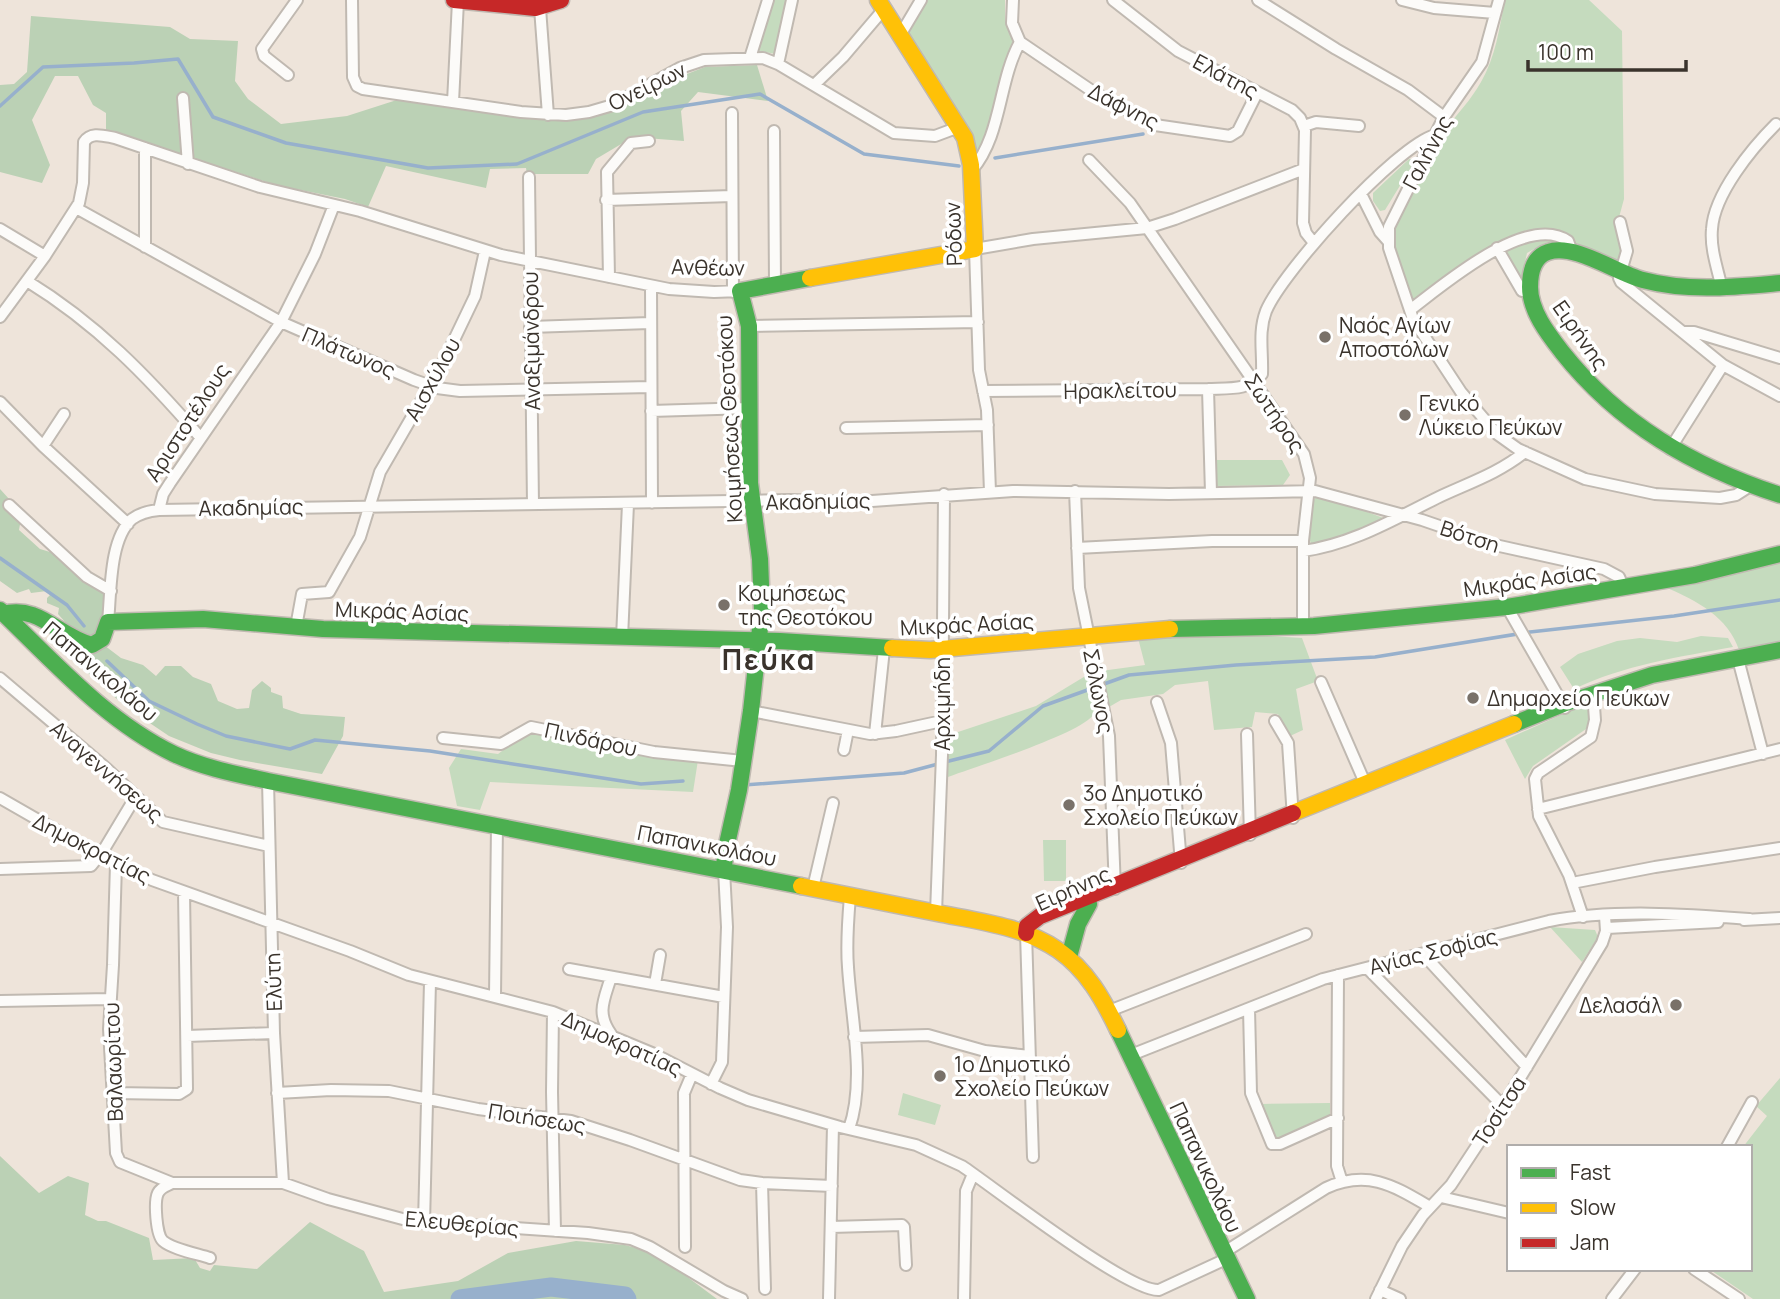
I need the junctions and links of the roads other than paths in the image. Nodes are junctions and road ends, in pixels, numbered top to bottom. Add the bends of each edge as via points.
1 (298, 0) edge
2 (352, 0) edge
3 (456, 0) edge
4 (561, 0) edge
5 (768, 0) edge
6 (792, 0) edge
7 (921, 0) edge
8 (1013, 0) edge
9 (1113, 0) edge
10 (1258, 0) edge
11 (1402, 0) edge
12 (1499, 0) edge
13 (881, 5) edge
14 (540, 8) junction
15 (1495, 13) junction
16 (899, 37) junction
17 (1020, 42) junction
18 (750, 58) junction
19 (778, 64) junction
20 (288, 75) dead end
21 (814, 85) junction
22 (1257, 93) junction
23 (183, 98) dead end
24 (453, 102) junction
25 (732, 113) dead end
26 (548, 115) junction
27 (1444, 117) junction
28 (1776, 124) dead end
29 (1304, 126) junction
30 (1359, 126) dead end
31 (959, 127) junction
32 (774, 131) dead end
33 (1435, 135) junction
34 (649, 141) dead end
35 (145, 148) junction
36 (1090, 159) dead end
37 (188, 164) junction
38 (1304, 169) junction
39 (972, 170) junction
40 (530, 177) dead end
41 (1361, 194) junction
42 (732, 196) junction
43 (606, 201) junction
44 (334, 205) junction
45 (76, 208) junction
46 (1620, 222) dead end
47 (1147, 228) junction
48 (0, 229) edge
49 (1388, 241) junction
50 (1314, 243) junction
51 (145, 247) junction
52 (1497, 248) junction
53 (975, 249) junction
54 (485, 251) junction
55 (1572, 252) junction
56 (45, 256) junction
57 (530, 261) junction
58 (1620, 273) junction
59 (609, 277) junction
60 (27, 281) junction
61 (1780, 283) edge
62 (775, 285) junction
63 (651, 286) junction
64 (1722, 289) junction
65 (736, 291) junction
66 (1530, 291) junction
67 (1409, 310) junction
68 (0, 317) edge
69 (281, 322) junction
70 (650, 323) junction
71 (978, 323) junction
72 (530, 327) junction
73 (749, 327) junction
74 (1684, 332) junction
75 (1780, 358) edge
76 (1724, 365) junction
77 (1255, 382) junction
78 (429, 386) junction
79 (651, 387) junction
80 (532, 389) junction
81 (1209, 389) junction
82 (983, 391) junction
83 (1780, 396) edge
84 (0, 402) edge
85 (750, 408) junction
86 (651, 411) junction
87 (64, 414) dead end
88 (988, 425) junction
89 (846, 429) dead end
90 (200, 437) junction
91 (43, 446) junction
92 (1671, 449) junction
93 (1525, 452) junction
94 (1750, 486) junction
95 (1308, 490) junction
96 (1075, 491) junction
97 (990, 492) junction
98 (1211, 493) junction
99 (944, 494) junction
100 (1780, 495) edge
101 (751, 502) junction
102 (652, 503) junction
103 (533, 504) junction
104 (628, 504) junction
105 (9, 505) dead end
106 (370, 505) junction
107 (159, 510) junction
108 (1404, 516) junction
109 (128, 524) junction
110 (1303, 546) junction
111 (1077, 548) junction
112 (1780, 554) edge
113 (1624, 588) junction
114 (111, 591) junction
115 (1507, 607) junction
116 (32, 613) junction
117 (1, 614) edge
118 (50, 622) junction
119 (108, 622) junction
120 (18, 627) junction
121 (296, 627) junction
122 (1303, 627) junction
123 (1088, 636) junction
124 (622, 638) junction
125 (31, 640) junction
126 (760, 641) junction
127 (884, 649) junction
128 (943, 650) junction
129 (1780, 650) edge
130 (1738, 659) junction
131 (0, 678) edge
132 (1321, 682) dead end
133 (1593, 693) junction
134 (1157, 702) dead end
135 (1567, 705) junction
136 (751, 711) junction
137 (943, 721) junction
138 (1275, 721) dead end
139 (848, 730) junction
140 (875, 734) junction
141 (1247, 734) dead end
142 (443, 738) dead end
143 (1780, 749) edge
144 (844, 750) dead end
145 (1763, 754) junction
146 (743, 761) junction
147 (268, 781) junction
148 (1365, 783) junction
149 (136, 796) junction
150 (0, 798) edge
151 (833, 803) dead end
152 (1538, 809) junction
153 (1293, 817) junction
154 (497, 825) junction
155 (1250, 834) junction
156 (269, 846) junction
157 (1780, 848) edge
158 (100, 856) junction
159 (1181, 862) junction
160 (116, 864) junction
161 (0, 870) edge
162 (724, 870) junction
163 (1572, 883) junction
164 (813, 888) junction
165 (1115, 889) junction
166 (184, 892) junction
167 (850, 896) junction
168 (1090, 904) junction
169 (936, 913) junction
170 (1583, 917) junction
171 (1780, 918) edge
172 (1606, 922) junction
173 (271, 923) junction
174 (1026, 933) junction
175 (1306, 934) dead end
176 (1423, 954) junction
177 (660, 955) dead end
178 (1069, 957) junction
179 (1367, 968) junction
180 (569, 969) dead end
181 (1338, 975) junction
182 (611, 977) junction
183 (430, 982) junction
184 (655, 984) junction
185 (495, 996) junction
186 (724, 997) junction
187 (110, 999) junction
188 (0, 1001) edge
189 (1249, 1009) junction
190 (553, 1012) junction
191 (1110, 1012) junction
192 (274, 1033) junction
193 (613, 1035) junction
194 (187, 1036) junction
195 (854, 1037) junction
196 (1131, 1055) junction
197 (1030, 1056) junction
198 (1527, 1067) junction
199 (692, 1074) junction
200 (711, 1084) junction
201 (114, 1093) junction
202 (277, 1093) junction
203 (427, 1098) junction
204 (1752, 1102) dead end
205 (1503, 1106) junction
206 (553, 1118) junction
207 (1338, 1118) junction
208 (833, 1125) junction
209 (849, 1129) junction
210 (1728, 1145) edge
211 (1033, 1157) dead end
212 (683, 1160) junction
213 (973, 1174) junction
214 (1342, 1182) junction
215 (172, 1183) junction
216 (284, 1183) junction
217 (762, 1183) junction
218 (832, 1186) junction
219 (1441, 1197) junction
220 (1430, 1207) junction
221 (1507, 1213) edge
222 (424, 1223) junction
223 (831, 1227) junction
224 (555, 1231) junction
225 (685, 1247) dead end
226 (1225, 1256) junction
227 (210, 1258) dead end
228 (906, 1265) dead end
229 (1633, 1271) edge
230 (1697, 1271) edge
231 (1142, 1287) junction
232 (765, 1289) dead end
233 (1378, 1295) edge
234 (741, 1299) edge
235 (830, 1299) edge
236 (964, 1299) edge
237 (1140, 1299) edge
238 (1247, 1299) edge
239 (1400, 1299) edge
240 (1612, 1299) edge
241 (1739, 1299) edge

1 - 20 street via 262,49 264,56
2 - 24 street, Ονείρων via 357,86
3 - 14 street
3 - 24 street
4 - 14 street
5 - 18 street
6 - 19 street
7 - 16 street
8 - 17 street via 1012,23
9 - 22 street, Ελάτης via 1178,51
10 - 27 street via 1408,90
11 - 15 street via 1424,7
12 - 15 street, Γαλήνης
13 - 16 street, Ρόδων
13 - 21 street via 843,57
14 - 26 street
15 - 27 street, Γαλήνης via 1480,66
16 - 31 street, Ρόδων
17 - 22 street, Δάφνης via 1095,93 1163,128 1230,136 1238,131
17 - 39 street via 984,156
18 - 19 street, Ονείρων
18 - 26 street, Ονείρων via 704,60 612,104 577,114
19 - 21 street, Ονείρων
21 - 31 street, Ονείρων via 894,133 935,136
22 - 29 street, Ελάτης via 1294,112
23 - 37 street
24 - 26 street, Ονείρων
25 - 42 street
27 - 33 street, Γαλήνης
28 - 64 street via 1749,154 1715,212 1712,242
29 - 30 street via 1316,122
29 - 38 street
31 - 39 street, Ρόδων
32 - 62 street
33 - 41 street via 1415,145
33 - 49 street, Γαλήνης via 1392,219
34 - 43 street via 631,143 607,172
35 - 37 street, Ανθέων
35 - 45 street, Ανθέων via 96,135 84,141 83,183
35 - 51 street
36 - 47 street, Σωτήρος
37 - 44 street, Ανθέων
38 - 47 street, Ανθέων
38 - 50 street via 1303,223
39 - 53 street, Ρόδων
40 - 57 street, Αναξιμάνδρου
41 - 49 street
41 - 50 street
42 - 43 street
42 - 65 street
43 - 59 street
44 - 54 street, Ανθέων
44 - 69 street, Αριστοτέλους
45 - 51 street, Πλάτωνος
45 - 56 street
46 - 58 street via 1627,251
47 - 53 street, Ανθέων
47 - 77 street, Σωτήρος
48 - 56 street
49 - 67 street
50 - 77 street via 1269,303 1261,333 1262,374
51 - 69 street, Πλάτωνος
52 - 55 street via 1554,235 1568,241
52 - 66 street via 1522,291
52 - 67 street
53 - 62 street, Ανθέων
53 - 71 street, Ρόδων
54 - 57 street, Ανθέων
54 - 78 street, Αισχύλου via 475,296
55 - 58 street
55 - 66 street, Ειρήνης via 1541,255 1531,270
56 - 60 street
57 - 59 street, Ανθέων
57 - 72 street, Αναξιμάνδρου
58 - 64 street via 1672,287
58 - 74 street via 1623,285
59 - 63 street, Ανθέων
60 - 68 street
60 - 90 street via 65,305 118,349
61 - 64 street
62 - 65 street, Ανθέων
63 - 65 street, Ανθέων
63 - 70 street
65 - 73 street, Κοιμήσεως Θεοτόκου
66 - 92 street, Ειρήνης via 1544,326 1584,379
67 - 93 street via 1471,404 1504,441
69 - 78 street, Πλάτωνος
69 - 90 street, Αριστοτέλους
70 - 72 street
70 - 79 street
71 - 73 street
71 - 82 street, Ρόδων
72 - 80 street, Αναξιμάνδρου
73 - 85 street, Κοιμήσεως Θεοτόκου
74 - 75 street
74 - 76 street
76 - 83 street
76 - 92 street
77 - 81 street, Ηρακλείτου
77 - 95 street, Σωτήρος via 1304,454 1310,471
78 - 80 street, Πλάτωνος via 460,391
78 - 106 street, Αισχύλου via 380,472
79 - 80 street, Πλάτωνος
79 - 86 street
80 - 103 street, Αναξιμάνδρου
81 - 82 street, Ηρακλείτου
81 - 98 street
82 - 88 street, Ρόδων
84 - 91 street
85 - 86 street
85 - 101 street, Κοιμήσεως Θεοτόκου
86 - 102 street
87 - 91 street
88 - 89 street
88 - 97 street, Ρόδων
90 - 107 street, Αριστοτέλους via 163,494
91 - 109 street
92 - 94 street, Ειρήνης
93 - 94 street via 1592,481 1655,494 1720,498
93 - 108 street via 1502,469
94 - 100 street, Ειρήνης
95 - 98 street, Ακαδημίας
95 - 108 street, Βότση
95 - 110 street, Σωτήρος
96 - 97 street, Ακαδημίας
96 - 98 street, Ακαδημίας
96 - 111 street, Σόλωνος
97 - 99 street, Ακαδημίας
99 - 101 street, Ακαδημίας via 865,502
99 - 128 street, Αρχιμήδη
101 - 102 street, Ακαδημίας
101 - 126 street, Κοιμήσεως Θεοτόκου via 761,567
102 - 104 street, Ακαδημίας
103 - 104 street, Ακαδημίας
103 - 106 street, Ακαδημίας
104 - 124 street
105 - 114 street via 88,577
106 - 107 street, Ακαδημίας
106 - 121 street, Αισχύλου via 360,537 329,592 302,594
107 - 109 street, Αριστοτέλους via 139,515
108 - 110 street via 1347,540
108 - 113 street, Βότση via 1495,545 1604,569 1620,579
109 - 114 street via 117,547
110 - 111 street via 1199,541
110 - 122 street, Σωτήρος
111 - 123 street, Σόλωνος
112 - 113 street, Μικράς Ασίας
113 - 115 street, Μικράς Ασίας
114 - 119 street
115 - 122 street, Μικράς Ασίας
115 - 135 street
116 - 117 street via 15,610
116 - 118 street
116 - 120 street
117 - 120 street, Παπανικολάου
118 - 119 street via 81,643 94,646 102,640
118 - 125 street
119 - 121 street, Μικράς Ασίας via 203,619
120 - 125 street, Παπανικολάου
121 - 124 street, Μικράς Ασίας
122 - 123 street, Μικράς Ασίας via 1217,625
123 - 128 street, Μικράς Ασίας
123 - 165 street, Σόλωνος via 1110,743
124 - 126 street, Μικράς Ασίας
125 - 147 street, Παπανικολάου via 108,711 163,748 210,768
126 - 127 street, Μικράς Ασίας
126 - 136 street, Κοιμήσεως Θεοτόκου
127 - 128 street, Μικράς Ασίας
127 - 140 street
128 - 137 street, Αρχιμήδη
129 - 130 street, Ειρήνης
130 - 133 street, Ειρήνης via 1652,675
130 - 145 street
131 - 149 street, Αναγεννήσεως
132 - 148 street
133 - 135 street, Ειρήνης
133 - 152 street via 1591,737 1536,776
134 - 159 street via 1171,743
135 - 148 street, Ειρήνης
135 - 153 street, Ειρήνης
136 - 139 street
136 - 146 street, Κοιμήσεως Θεοτόκου
137 - 140 street
137 - 169 street, Αρχιμήδη
138 - 153 street via 1289,746
139 - 140 street
139 - 144 street
141 - 155 street
142 - 146 street, Πινδάρου via 501,744 532,727 648,751
143 - 145 street
145 - 152 street
146 - 162 street, Κοιμήσεως Θεοτόκου
147 - 154 street, Παπανικολάου
147 - 156 street, Ελύτη
148 - 153 street, Ειρήνης
149 - 156 street, Αναγεννήσεως via 165,823
149 - 158 street
150 - 158 street, Δημοκρατίας
151 - 164 street
152 - 163 street
153 - 155 street, Ειρήνης
154 - 162 street, Παπανικολάου
154 - 185 street
155 - 159 street, Ειρήνης
156 - 173 street, Ελύτη
157 - 163 street
158 - 160 street, Δημοκρατίας
158 - 161 street via 84,868
159 - 165 street, Ειρήνης
160 - 166 street, Δημοκρατίας
160 - 187 street, Βαλαωρίτου
162 - 164 street, Παπανικολάου
162 - 186 street, Κοιμήσεως Θεοτόκου
163 - 170 street
164 - 167 street, Παπανικολάου
165 - 168 street, Ειρήνης
165 - 174 street, Ειρήνης via 1040,916 1027,926
166 - 173 street, Δημοκρατίας
166 - 194 street
167 - 169 street, Παπανικολάου
167 - 195 street via 847,950
168 - 174 street, Ειρήνης
168 - 178 street via 1078,924
169 - 174 street, Παπανικολάου
170 - 172 street, Αγίας Σοφίας
170 - 176 street, Αγίας Σοφίας via 1549,921
171 - 172 street, Αγίας Σοφίας
172 - 198 street, Τοσίτσα via 1602,943
173 - 183 street, Δημοκρατίας
173 - 192 street, Ελύτη
174 - 178 street, Παπανικολάου
174 - 197 street
175 - 191 street
176 - 179 street, Αγίας Σοφίας
176 - 198 street
177 - 184 street
178 - 191 street, Παπανικολάου via 1087,975
179 - 181 street, Αγίας Σοφίας
179 - 205 street
180 - 182 street
181 - 189 street, Αγίας Σοφίας
181 - 207 street
182 - 184 street
182 - 193 street via 602,1012
183 - 185 street, Δημοκρατίας
183 - 203 street
184 - 186 street
185 - 190 street, Δημοκρατίας
186 - 200 street, Κοιμήσεως Θεοτόκου via 722,1065
187 - 188 street
187 - 201 street, Βαλαωρίτου
189 - 196 street, Αγίας Σοφίας
189 - 207 street via 1251,1093 1272,1144
190 - 193 street, Δημοκρατίας
190 - 206 street
191 - 196 street, Παπανικολάου
192 - 194 street
192 - 202 street, Ελύτη
193 - 199 street, Δημοκρατίας
194 - 201 street via 188,1083 183,1093
195 - 197 street via 936,1036 985,1051
195 - 209 street via 856,1102
196 - 226 street, Παπανικολάου
197 - 211 street
198 - 205 street, Τοσίτσα
199 - 200 street, Δημοκρατίας
199 - 212 street via 684,1093
200 - 208 street, Δημοκρατίας
201 - 215 street, Βαλαωρίτου via 118,1158
202 - 203 street, Ποιήσεως via 365,1090
202 - 216 street, Ελύτη
203 - 206 street, Ποιήσεως
203 - 222 street
204 - 210 street
205 - 219 street, Τοσίτσα
206 - 212 street, Ποιήσεως
206 - 224 street
207 - 214 street
208 - 209 street, Δημοκρατίας
208 - 218 street
209 - 213 street, Δημοκρατίας via 916,1145
212 - 217 street, Ποιήσεως via 728,1178
212 - 225 street
213 - 231 street, Δημοκρατίας
213 - 236 street via 966,1191
214 - 220 street via 1381,1181
214 - 226 street
215 - 216 street, Ελευθερίας
215 - 227 street via 157,1195 159,1237
216 - 222 street, Ελευθερίας via 327,1199
217 - 218 street, Ποιήσεως
217 - 232 street
218 - 223 street
219 - 220 street, Τοσίτσα
219 - 221 street
220 - 233 street, Τοσίτσα via 1402,1246
222 - 224 street, Ελευθερίας
223 - 228 street via 902,1225
223 - 235 street
224 - 234 street, Ελευθερίας via 631,1239
226 - 231 street via 1159,1290
226 - 238 street, Παπανικολάου
229 - 240 street
230 - 241 street
231 - 237 street
233 - 239 street

